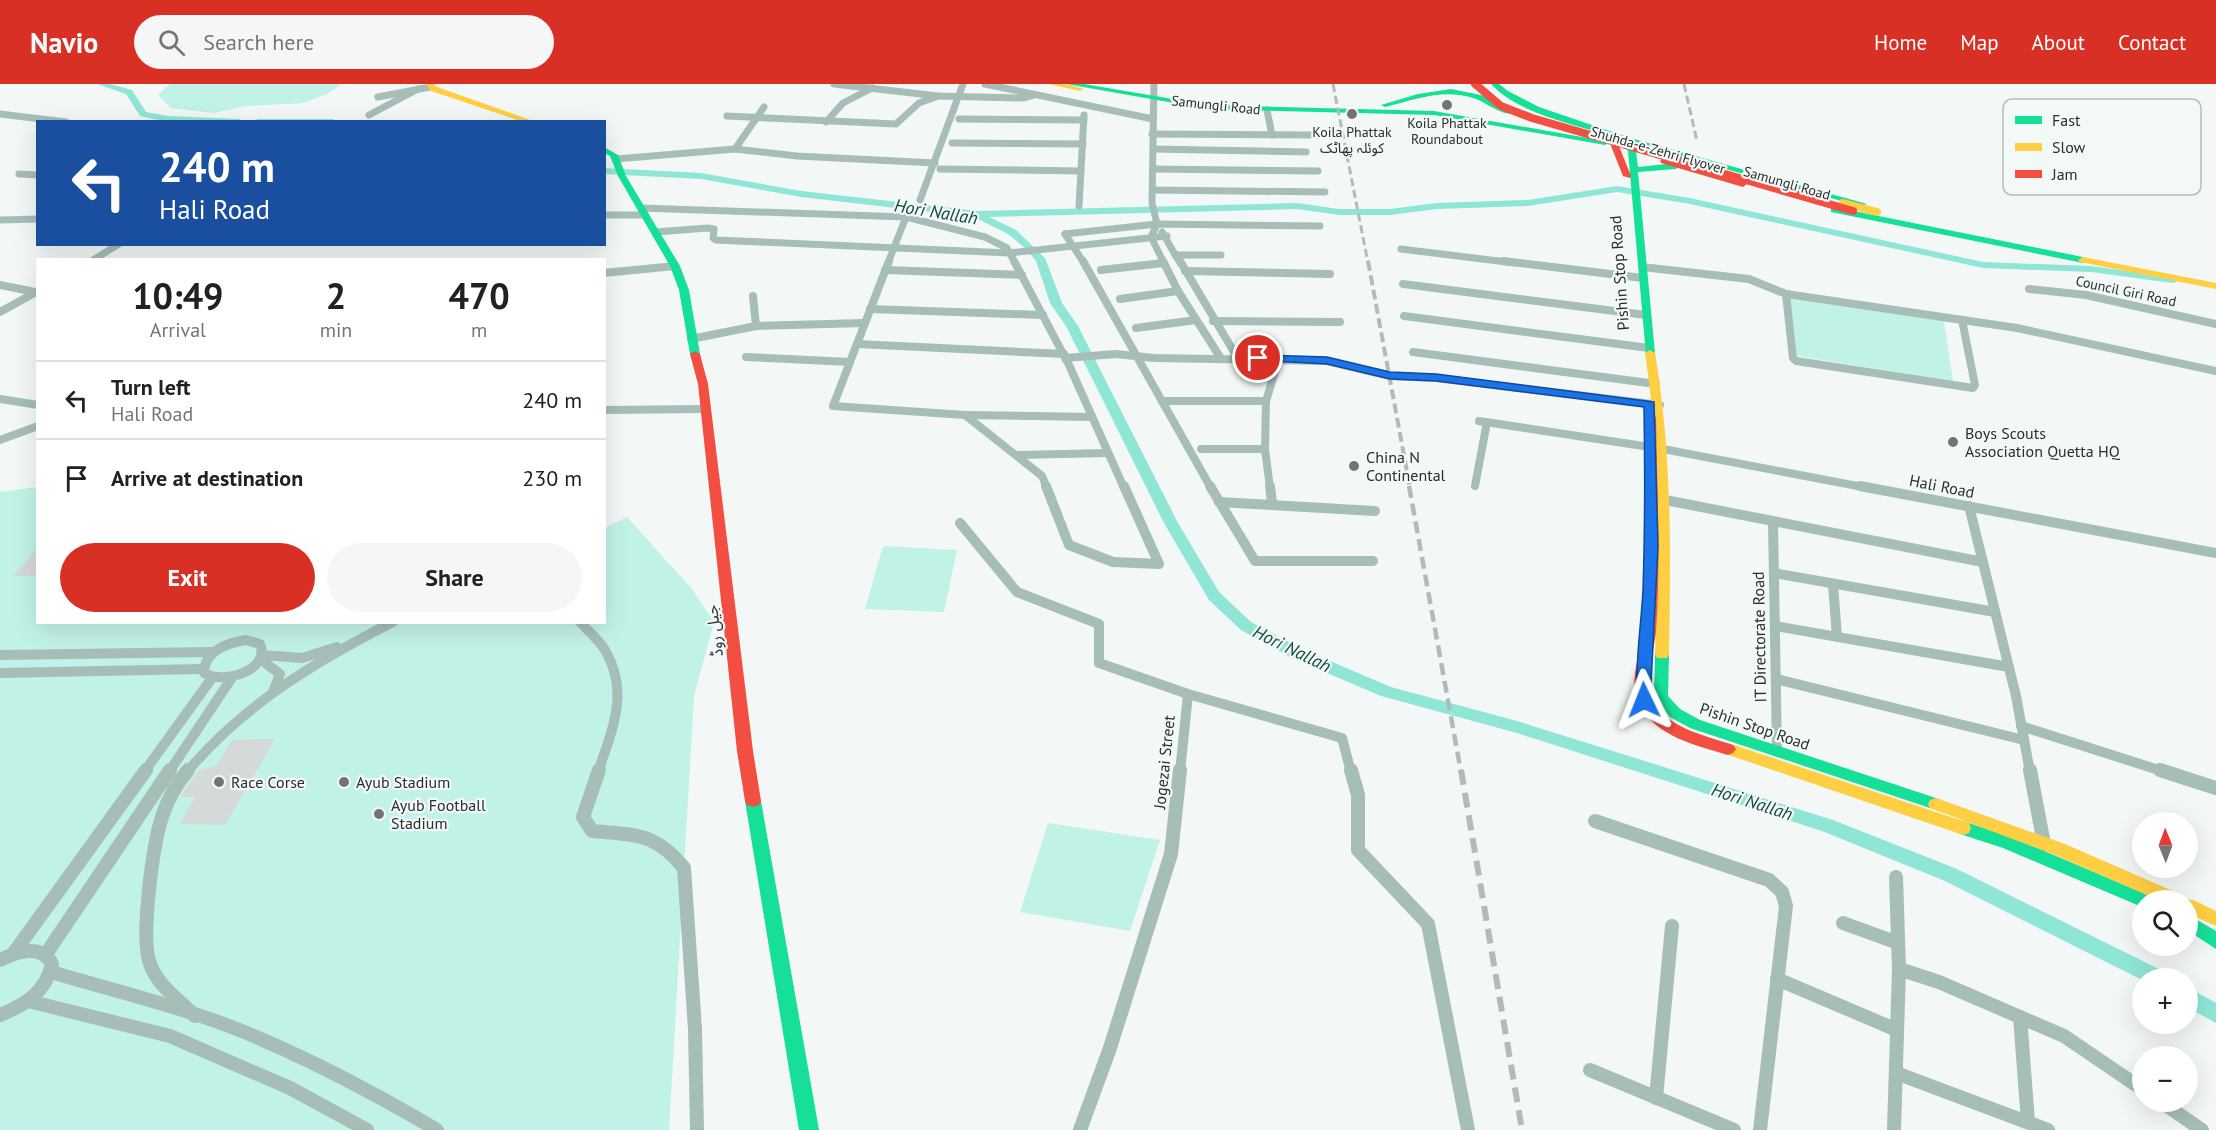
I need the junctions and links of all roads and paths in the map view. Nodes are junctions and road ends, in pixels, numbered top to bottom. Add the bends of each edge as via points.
1 (834, 84) edge
2 (890, 84) edge
3 (963, 84) edge
4 (985, 84) edge
5 (1053, 84) edge
6 (1071, 84) edge
7 (1487, 84) edge
8 (1495, 84) edge
9 (846, 85) edge
10 (426, 87) edge
11 (1468, 87) edge
12 (872, 88) junction
13 (882, 89) junction
14 (1432, 90) edge
15 (1034, 95) junction
16 (938, 96) junction
17 (960, 96) junction
18 (1153, 96) edge
19 (378, 97) dead end
20 (1486, 102) junction
21 (1084, 105) junction
22 (764, 107) dead end
23 (1364, 110) junction
24 (1267, 111) junction
25 (1434, 113) junction
26 (0, 114) edge
27 (10, 115) junction
28 (369, 115) dead end
29 (727, 117) dead end
30 (1461, 117) junction
31 (0, 119) edge
32 (755, 119) junction
33 (959, 119) dead end
34 (1153, 119) junction
35 (50, 120) edge
36 (526, 120) edge
37 (1084, 120) junction
38 (826, 122) junction
39 (1152, 134) junction
40 (1272, 135) junction
41 (1314, 135) dead end
42 (1619, 142) junction
43 (952, 143) dead end
44 (1083, 144) junction
45 (735, 149) junction
46 (1154, 149) junction
47 (1632, 151) junction
48 (606, 152) edge
49 (1306, 152) dead end
50 (935, 163) junction
51 (618, 167) junction
52 (1683, 167) junction
53 (1154, 169) junction
54 (940, 170) dead end
55 (1634, 170) junction
56 (1081, 171) junction
57 (1318, 171) dead end
58 (20, 174) dead end
59 (36, 175) edge
60 (1154, 190) junction
61 (1325, 192) dead end
62 (1633, 194) junction
63 (921, 200) dead end
64 (1079, 206) dead end
65 (643, 212) junction
66 (606, 215) edge
67 (906, 217) junction
68 (1881, 217) junction
69 (1906, 218) junction
70 (36, 219) edge
71 (0, 220) edge
72 (1156, 223) junction
73 (1320, 226) dead end
74 (655, 232) junction
75 (1167, 236) junction
76 (1151, 237) junction
77 (1074, 245) junction
78 (116, 246) edge
79 (895, 246) junction
80 (1401, 249) dead end
81 (1010, 253) junction
82 (1175, 255) junction
83 (1221, 255) dead end
84 (96, 258) edge
85 (1163, 263) junction
86 (675, 266) junction
87 (885, 270) junction
88 (1101, 270) dead end
89 (1185, 271) junction
90 (606, 273) edge
91 (1330, 274) dead end
92 (1640, 274) junction
93 (1022, 275) junction
94 (2216, 279) edge
95 (1402, 284) dead end
96 (0, 285) edge
97 (2216, 286) edge
98 (2030, 289) dead end
99 (1178, 291) junction
100 (36, 292) edge
101 (1786, 294) junction
102 (753, 296) dead end
103 (1120, 299) dead end
104 (870, 309) junction
105 (0, 312) edge
106 (1043, 315) junction
107 (1642, 315) junction
108 (1404, 316) dead end
109 (1962, 320) junction
110 (1196, 321) junction
111 (1213, 321) junction
112 (1340, 322) dead end
113 (865, 323) junction
114 (2216, 324) edge
115 (756, 326) junction
116 (1136, 328) dead end
117 (691, 339) junction
118 (856, 344) junction
119 (1645, 348) junction
120 (1413, 352) dead end
121 (1135, 354) junction
122 (1065, 356) junction
123 (746, 357) dead end
124 (1220, 357) junction
125 (1237, 357) junction
126 (1279, 359) junction
127 (850, 362) junction
128 (2216, 371) edge
129 (1651, 383) junction
130 (0, 399) edge
131 (1162, 401) junction
132 (1266, 401) junction
133 (36, 405) edge
134 (1655, 405) junction
135 (705, 409) junction
136 (606, 410) edge
137 (965, 415) junction
138 (1092, 417) junction
139 (36, 427) edge
140 (0, 440) edge
141 (1657, 448) junction
142 (1201, 449) dead end
143 (1265, 449) junction
144 (1108, 453) junction
145 (1017, 455) junction
146 (1475, 486) dead end
147 (1651, 497) junction
148 (1666, 500) junction
149 (1219, 502) junction
150 (1272, 503) junction
151 (1969, 506) junction
152 (1375, 511) dead end
153 (1773, 522) junction
154 (960, 523) dead end
155 (2216, 553) edge
156 (1372, 561) dead end
157 (1983, 562) junction
158 (1774, 573) junction
159 (1833, 584) junction
160 (1995, 612) junction
161 (389, 624) edge
162 (582, 624) edge
163 (1775, 626) junction
164 (1837, 637) junction
165 (353, 642) junction
166 (213, 652) junction
167 (0, 655) edge
168 (261, 657) junction
169 (2009, 667) junction
170 (0, 673) edge
171 (207, 673) junction
172 (233, 676) junction
173 (1776, 679) junction
174 (273, 693) junction
175 (1188, 694) junction
176 (2021, 726) junction
177 (2024, 740) junction
178 (1777, 752) junction
179 (2216, 788) edge
180 (1595, 821) dead end
181 (2044, 844) junction
182 (1896, 877) dead end
183 (2152, 890) edge
184 (2132, 896) edge
185 (2198, 910) edge
186 (2216, 919) edge
187 (1843, 923) dead end
188 (1672, 926) dead end
189 (2198, 929) edge
190 (2216, 941) edge
191 (1898, 943) junction
192 (14, 954) junction
193 (46, 954) junction
194 (0, 960) edge
195 (1899, 969) junction
196 (51, 972) junction
197 (1777, 980) junction
198 (164, 984) junction
199 (27, 1001) junction
200 (170, 1007) junction
201 (0, 1015) edge
202 (195, 1016) junction
203 (2020, 1017) junction
204 (1897, 1030) junction
205 (1590, 1070) dead end
206 (1896, 1073) junction
207 (2132, 1082) edge
208 (1656, 1098) junction
209 (2176, 1112) edge
210 (2020, 1123) edge
211 (368, 1130) edge
212 (437, 1130) edge
213 (697, 1130) edge
214 (809, 1130) edge
215 (1080, 1130) edge
216 (1468, 1130) edge
217 (1734, 1130) edge
218 (1760, 1130) edge
219 (1894, 1130) edge
220 (2048, 1130) edge
221 (2202, 1130) edge

1 - 9 street
2 - 13 street
3 - 17 street
4 - 15 street
5 - 18 main road
6 - 18 main road, Samungli Road
7 - 68 main road, Shuhda-e-Zehri Flyover, bridge via 1501,98 1537,115
8 - 42 main road via 1528,106
9 - 12 street
10 - 19 street
10 - 28 street
10 - 36 main road
11 - 14 main road, Samungli Road
11 - 20 main road, Samungli Road
11 - 68 main road, Shuhda-e-Zehri Flyover, bridge via 1532,118
12 - 13 street
12 - 38 street via 843,103
13 - 16 street
14 - 23 main road, Samungli Road
14 - 25 main road via 1419,102
15 - 17 street
15 - 21 street
16 - 17 street
16 - 38 street via 919,103 896,124
17 - 50 street
18 - 24 main road, Samungli Road via 1208,107
18 - 34 street
20 - 30 main road via 1481,111
20 - 42 main road, Samungli Road
21 - 34 street
21 - 37 street
22 - 32 street
23 - 24 main road, Samungli Road
23 - 25 main road, Samungli Road
24 - 40 street
25 - 30 main road, Samungli Road
26 - 27 street
27 - 31 street
27 - 35 street
29 - 32 street
30 - 42 main road, Samungli Road
32 - 38 street
32 - 45 street
33 - 37 street
34 - 39 street
37 - 44 street
39 - 40 street
39 - 46 street
40 - 41 street
42 - 47 main road, Samungli Road
42 - 62 main road
42 - 69 main road, Samungli Road
43 - 44 street
44 - 56 street
45 - 50 street
45 - 51 street
46 - 49 street
46 - 53 street
47 - 52 main road, Samungli Road
47 - 55 main road
48 - 51 main road, جیل روڈ
50 - 63 street
51 - 65 main road, جیل روڈ
52 - 55 main road
52 - 68 main road, Samungli Road via 1855,216
53 - 57 street
53 - 60 street
54 - 56 street
55 - 62 main road
56 - 64 street
58 - 59 street
60 - 61 street
60 - 72 street
62 - 92 main road, Pishin Stop Road
65 - 66 street
65 - 67 street
65 - 74 main road, جیل روڈ
67 - 79 street
67 - 81 street via 990,237
68 - 69 main road, Shuhda-e-Zehri Flyover
68 - 97 main road, Samungli Road
69 - 94 main road, Samungli Road
70 - 71 street
72 - 73 street
72 - 75 street
72 - 76 street
72 - 77 street via 1065,234
74 - 79 street via 708,228 714,230 716,240
74 - 86 main road, جیل روڈ
75 - 76 street
75 - 82 street
76 - 77 street
76 - 85 street
77 - 81 street
77 - 121 street
78 - 84 street
79 - 81 street
79 - 87 street
80 - 92 street
81 - 93 street
82 - 83 street
82 - 89 street
85 - 88 street
85 - 99 street
86 - 90 street
86 - 117 main road, جیل روڈ via 684,290
87 - 93 street
87 - 104 street
89 - 91 street
89 - 111 street
92 - 101 street via 1749,279
92 - 107 main road, Pishin Stop Road
93 - 106 street
95 - 107 street
96 - 100 street
98 - 114 street, Council Giri Road via 2086,295
99 - 103 street
99 - 110 street
100 - 105 street
101 - 109 street
101 - 109 street via 1796,361 1973,388
102 - 115 street
104 - 106 street
104 - 113 street
106 - 122 street
107 - 119 main road, Pishin Stop Road
108 - 119 street
109 - 128 street
110 - 116 street
110 - 124 street
111 - 112 street
111 - 125 street
113 - 115 street
113 - 118 street
115 - 117 street
117 - 135 main road, جیل روڈ
118 - 122 street
118 - 127 street
119 - 129 main road, Pishin Stop Road
120 - 129 street
121 - 122 street
121 - 124 street via 1154,358
121 - 131 street
122 - 138 street
123 - 127 street
124 - 125 street
125 - 126 street
126 - 132 street
126 - 134 street via 1327,361 1390,376 1436,378
127 - 137 street via 833,406
129 - 134 main road, Pishin Stop Road
130 - 133 street
131 - 132 street
131 - 149 street
132 - 143 street
134 - 141 main road, Pishin Stop Road
135 - 136 street
135 - 214 main road, جیل روڈ via 745,751
137 - 138 street
137 - 145 street
138 - 144 street
139 - 140 street
141 - 146 street, Hali Road via 1483,421
141 - 147 main road, Pishin Stop Road
141 - 148 main road, Pishin Stop Road
141 - 151 street, Hali Road
142 - 143 street
143 - 150 street
144 - 145 street
144 - 145 street via 1159,564 1136,567 1096,559 1070,545 1042,476
147 - 148 street
147 - 184 main road, Pishin Stop Road via 1648,641 1642,688 1644,700 1660,717 1690,736 2007,843
148 - 153 street
148 - 178 main road, Pishin Stop Road via 1661,698 1675,713 1695,724
149 - 150 street
149 - 156 street via 1255,561
150 - 152 street
151 - 155 street, Hali Road
151 - 157 street
153 - 157 street
153 - 158 street, IT Directorate Road
154 - 175 street, Jogezai Street via 1017,592 1099,624 1099,663
157 - 160 street
158 - 159 street
158 - 163 street, IT Directorate Road
159 - 160 street
159 - 164 street
160 - 169 street
161 - 165 street
162 - 213 street via 605,650 617,683 618,712 583,818 592,831 653,836 669,848 684,868 695,1029
163 - 164 street
163 - 173 street, IT Directorate Road
164 - 169 street
165 - 168 street via 302,658
165 - 174 street
166 - 167 street
166 - 168 street via 246,640 260,644
166 - 171 street
168 - 172 street via 249,669
168 - 174 street via 280,674
169 - 176 street
170 - 171 street
171 - 172 street
171 - 192 street
172 - 193 street
173 - 177 street
173 - 178 street, IT Directorate Road
174 - 198 street via 237,719 198,760 166,805 157,841 146,945 150,966
175 - 215 street, Jogezai Street via 1171,854
175 - 216 street via 1342,738 1358,795 1358,850 1428,924
176 - 177 street
176 - 179 street
177 - 181 street
178 - 181 main road, Pishin Stop Road
180 - 197 street via 1769,880 1776,886 1786,906
181 - 183 main road, Pishin Stop Road
182 - 191 street
185 - 186 main road
187 - 191 street
188 - 208 street
189 - 190 main road
191 - 195 street
192 - 193 street
192 - 194 street
193 - 196 street via 52,964
195 - 203 street
195 - 204 street
196 - 199 street via 47,982
196 - 200 street
197 - 204 street
197 - 218 street
198 - 200 street
198 - 202 street
199 - 201 street
199 - 211 street via 170,1036 290,1088
200 - 202 street
202 - 212 street via 262,1039 379,1096
203 - 207 street via 2064,1036
203 - 210 street
204 - 206 street
205 - 208 street
206 - 210 street
206 - 219 street
208 - 217 street
209 - 221 street
210 - 220 street

